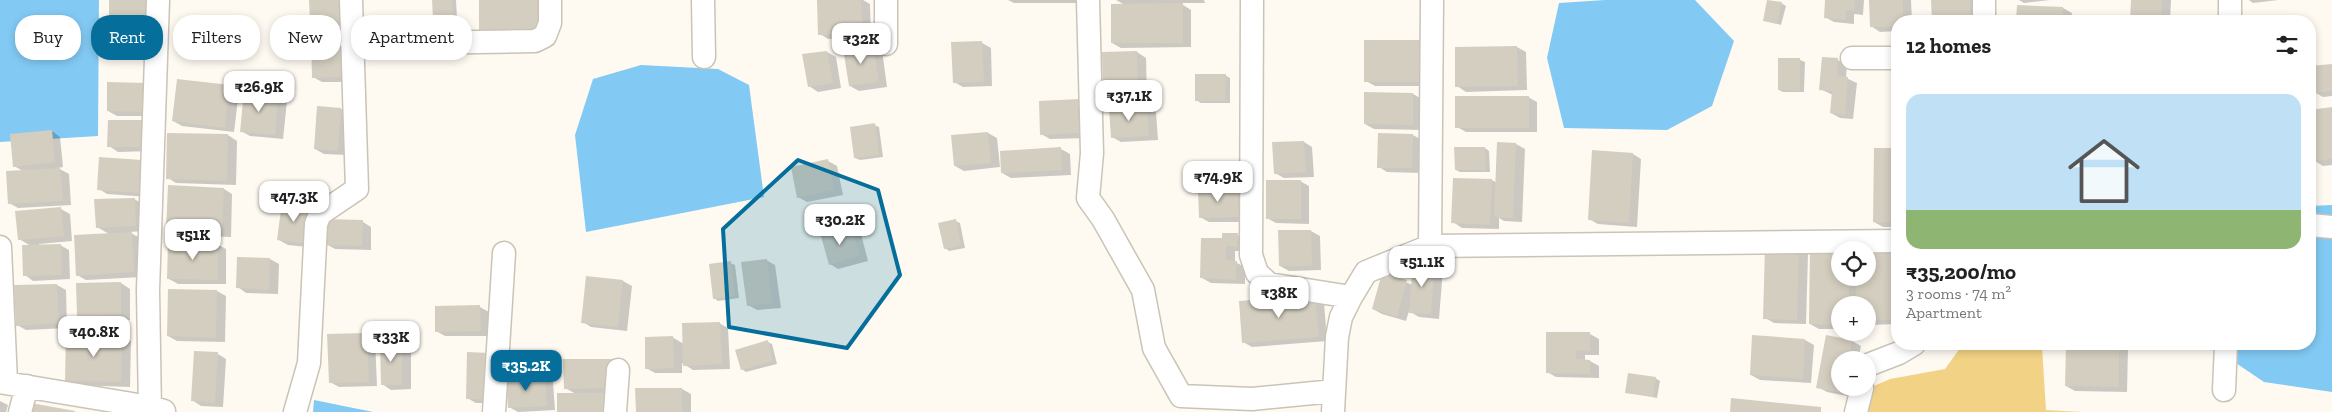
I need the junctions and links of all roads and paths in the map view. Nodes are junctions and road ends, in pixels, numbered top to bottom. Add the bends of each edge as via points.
1 (158, 0) edge
2 (351, 0) edge
3 (550, 0) edge
4 (703, 0) edge
5 (886, 0) edge
6 (1088, 0) edge
7 (1252, 0) edge
8 (1432, 0) edge
9 (1984, 0) edge
10 (2230, 0) edge
11 (351, 15) edge
12 (1984, 15) edge
13 (2230, 15) edge
14 (472, 42) edge
15 (886, 44) dead end
16 (704, 57) dead end
17 (1852, 58) dead end
18 (1891, 58) edge
19 (353, 60) edge
20 (2316, 226) edge
21 (2332, 227) edge
22 (1891, 241) edge
23 (1430, 246) junction
24 (0, 247) edge
25 (504, 253) dead end
26 (1352, 297) junction
27 (1905, 350) edge
28 (2226, 350) edge
29 (1876, 362) edge
30 (618, 370) dead end
31 (11, 384) edge
32 (2224, 390) dead end
33 (1860, 396) edge
34 (1334, 402) edge
35 (155, 410) edge
36 (20, 412) edge
37 (295, 412) edge
38 (494, 412) edge
39 (615, 412) edge
40 (1856, 412) edge

1 - 35 street via 148,290
2 - 11 street
3 - 14 street via 550,23 545,36 534,41
4 - 16 street
5 - 15 street
6 - 34 street via 1092,153 1088,198 1143,290 1154,348 1181,396
7 - 26 street via 1251,256 1257,273 1269,284
8 - 23 street
9 - 12 street
10 - 13 street
17 - 18 street
19 - 37 street via 358,189 320,214 316,224 309,363
20 - 21 street
22 - 23 street
23 - 26 street via 1366,272
24 - 31 street
25 - 38 street
26 - 34 street via 1341,317 1337,337
27 - 29 street
28 - 32 street
30 - 39 street
31 - 35 street
31 - 36 street
33 - 40 street

